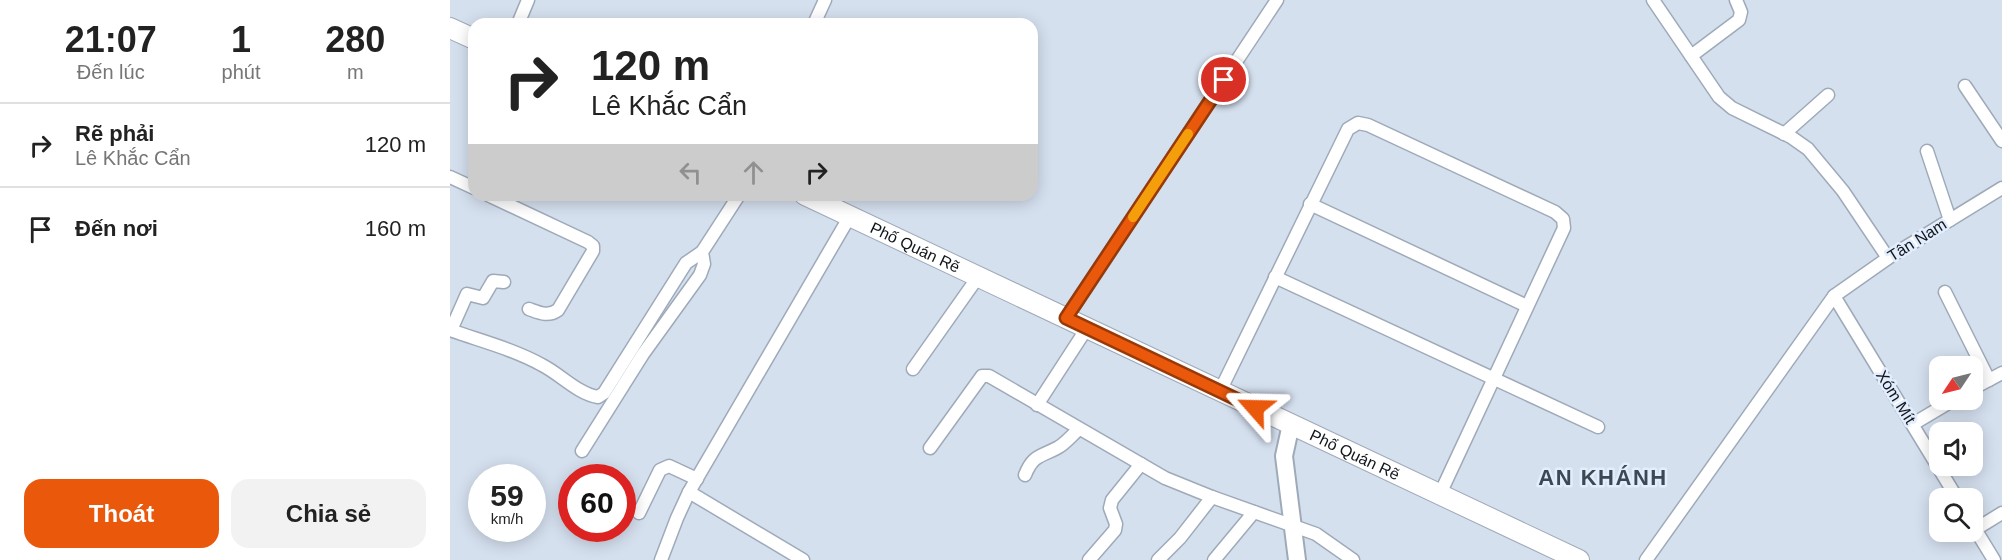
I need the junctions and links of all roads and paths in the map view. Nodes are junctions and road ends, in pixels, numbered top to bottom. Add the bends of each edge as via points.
1 (528, 0) edge
2 (825, 0) edge
3 (1277, 0) edge
4 (1653, 0) edge
5 (1736, 0) edge
6 (520, 18) edge
7 (817, 18) edge
8 (452, 33) edge
9 (468, 37) edge
10 (1691, 56) junction
11 (1965, 86) dead end
12 (1828, 95) dead end
13 (1784, 134) junction
14 (2002, 141) edge
15 (1927, 152) dead end
16 (450, 177) edge
17 (468, 185) edge
18 (2002, 188) edge
19 (502, 201) edge
20 (735, 201) edge
21 (818, 201) edge
22 (1310, 204) junction
23 (850, 216) junction
24 (1950, 220) junction
25 (702, 252) junction
26 (1888, 258) junction
27 (978, 277) junction
28 (1275, 277) junction
29 (504, 282) dead end
30 (1945, 292) dead end
31 (1834, 296) junction
32 (1527, 306) junction
33 (529, 309) dead end
34 (1066, 318) junction
35 (1087, 328) junction
36 (450, 330) edge
37 (913, 369) dead end
38 (2002, 373) edge
39 (1493, 379) junction
40 (1989, 380) junction
41 (1983, 383) edge
42 (1220, 391) junction
43 (1037, 405) junction
44 (1937, 410) edge
45 (1291, 424) junction
46 (1913, 424) junction
47 (1598, 427) dead end
48 (1079, 429) junction
49 (930, 448) dead end
50 (582, 451) dead end
51 (1141, 464) junction
52 (1025, 475) dead end
53 (697, 479) junction
54 (1951, 488) edge
55 (689, 492) junction
56 (1440, 494) junction
57 (1212, 497) junction
58 (1254, 512) junction
59 (639, 513) dead end
60 (2002, 513) edge
61 (1983, 522) edge
62 (1293, 526) junction
63 (1983, 541) edge
64 (661, 560) edge
65 (803, 560) edge
66 (1089, 560) edge
67 (1158, 560) edge
68 (1214, 560) edge
69 (1297, 560) edge
70 (1353, 560) edge
71 (1579, 560) edge
72 (1646, 560) edge
73 (1994, 560) edge

1 - 6 street
2 - 7 street
3 - 34 street
4 - 10 street
5 - 10 street via 1741,12 1739,20
8 - 9 main road
10 - 13 street via 1726,103
11 - 14 street
12 - 13 street
13 - 26 street via 1808,148 1843,191
15 - 24 street
16 - 17 street
18 - 24 street, Tân Nam
19 - 33 street via 593,246 558,310 546,315
20 - 25 street
21 - 23 main road, Phố Quán Rẽ
22 - 28 street
22 - 32 street
22 - 32 street via 1348,129 1358,123 1368,124 1563,219 1564,228
23 - 27 main road, Phố Quán Rẽ
23 - 53 street
24 - 26 street, Tân Nam
25 - 36 street via 686,264 598,397 588,396 532,360
25 - 50 street via 704,264 700,275 643,354
26 - 31 street, Tân Nam
27 - 34 main road, Phố Quán Rẽ
27 - 37 street
28 - 39 street
28 - 42 street
29 - 36 street via 493,280 483,298 467,294
30 - 40 street
31 - 46 street, Xóm Mít
31 - 72 street, Tân Nam
32 - 39 street
34 - 35 main road, Phố Quán Rẽ
35 - 42 main road, Phố Quán Rẽ
35 - 43 street
38 - 40 street
39 - 47 street
39 - 56 street
40 - 41 street
42 - 45 main road, Phố Quán Rẽ
43 - 48 street
43 - 49 street via 982,376
44 - 46 street
45 - 56 main road, Phố Quán Rẽ
45 - 62 main road via 1284,456
46 - 54 street, Xóm Mít
48 - 51 street
48 - 52 street via 1058,448 1036,457
51 - 57 street
51 - 66 street via 1112,500 1115,530
53 - 55 street
53 - 59 street via 664,467
55 - 64 street
55 - 65 street
56 - 71 main road, Phố Quán Rẽ
57 - 58 street
57 - 67 street
58 - 62 street
58 - 68 street
60 - 61 street
62 - 69 main road
62 - 70 street via 1316,534
63 - 73 street

